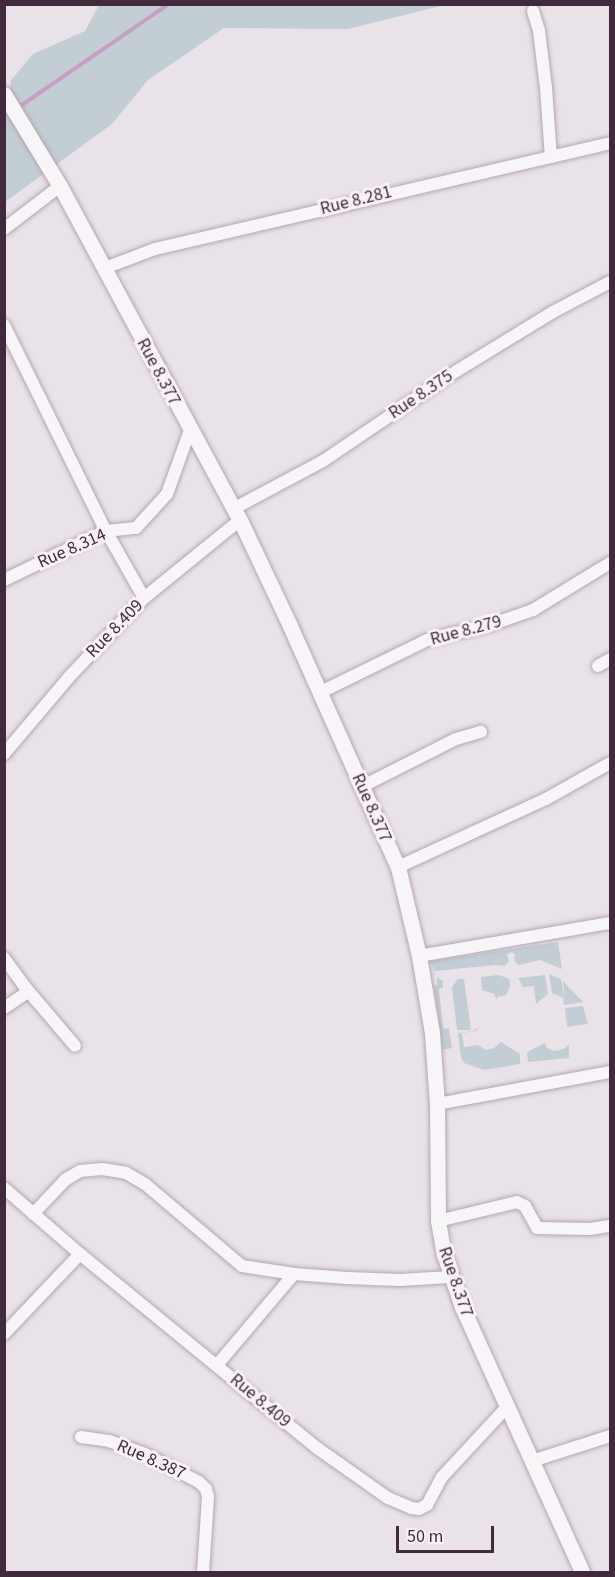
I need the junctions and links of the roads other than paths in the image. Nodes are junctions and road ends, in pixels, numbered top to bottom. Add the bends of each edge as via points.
1 (533, 11) dead end
2 (6, 97) edge
3 (610, 143) edge
4 (551, 157) junction
5 (60, 186) junction
6 (4, 229) edge
7 (105, 268) junction
8 (610, 282) edge
9 (4, 325) edge
10 (190, 430) junction
11 (237, 515) junction
12 (106, 531) junction
13 (610, 563) edge
14 (4, 580) edge
15 (144, 598) junction
16 (610, 659) edge
17 (598, 666) dead end
18 (319, 693) junction
19 (481, 732) dead end
20 (4, 754) edge
21 (610, 763) edge
22 (361, 787) junction
23 (398, 867) junction
24 (610, 923) edge
25 (419, 956) junction
26 (4, 958) edge
27 (28, 992) junction
28 (4, 1008) edge
29 (75, 1046) dead end
30 (610, 1072) edge
31 (437, 1104) junction
32 (4, 1188) edge
33 (33, 1214) junction
34 (438, 1221) junction
35 (610, 1226) edge
36 (80, 1254) junction
37 (294, 1274) junction
38 (450, 1277) junction
39 (4, 1334) edge
40 (217, 1365) junction
41 (508, 1406) junction
42 (610, 1436) edge
43 (81, 1437) dead end
44 (532, 1461) junction
45 (203, 1572) edge
46 (582, 1572) edge

1 - 4 street via 545,76
2 - 5 street, Rue 8.377
3 - 4 street, Rue 8.281
4 - 7 street, Rue 8.281 via 155,249
5 - 6 street
5 - 7 street, Rue 8.377
7 - 10 street, Rue 8.377
8 - 11 street, Rue 8.375 via 459,369
9 - 12 street
10 - 11 street, Rue 8.377
10 - 12 street, Rue 8.314 via 167,494 136,528
11 - 15 street, Rue 8.409
11 - 18 street, Rue 8.377
12 - 14 street, Rue 8.314
12 - 15 street
13 - 18 street, Rue 8.279 via 533,610 427,640
15 - 20 street, Rue 8.409 via 69,677
16 - 17 street
18 - 22 street, Rue 8.377
19 - 22 street via 456,739
21 - 23 street via 546,799
22 - 23 street, Rue 8.377
23 - 25 street, Rue 8.377
24 - 25 street
25 - 31 street, Rue 8.377 via 432,1033
26 - 27 street
27 - 28 street
27 - 29 street
30 - 31 street
31 - 34 street, Rue 8.377
32 - 33 street, Rue 8.409
33 - 36 street, Rue 8.409
33 - 37 street via 65,1180 80,1171 126,1173 145,1184 232,1260 253,1269
34 - 35 street via 517,1202 525,1206 537,1228
34 - 38 street, Rue 8.377
36 - 39 street
36 - 40 street, Rue 8.409
37 - 38 street via 400,1280
37 - 40 street
38 - 41 street, Rue 8.377
40 - 41 street, Rue 8.409 via 317,1448 387,1498 411,1508 427,1505 442,1477
41 - 44 street, Rue 8.377
42 - 44 street
43 - 45 street, Rue 8.387 via 109,1441 145,1454 206,1489
44 - 46 street, Rue 8.377

